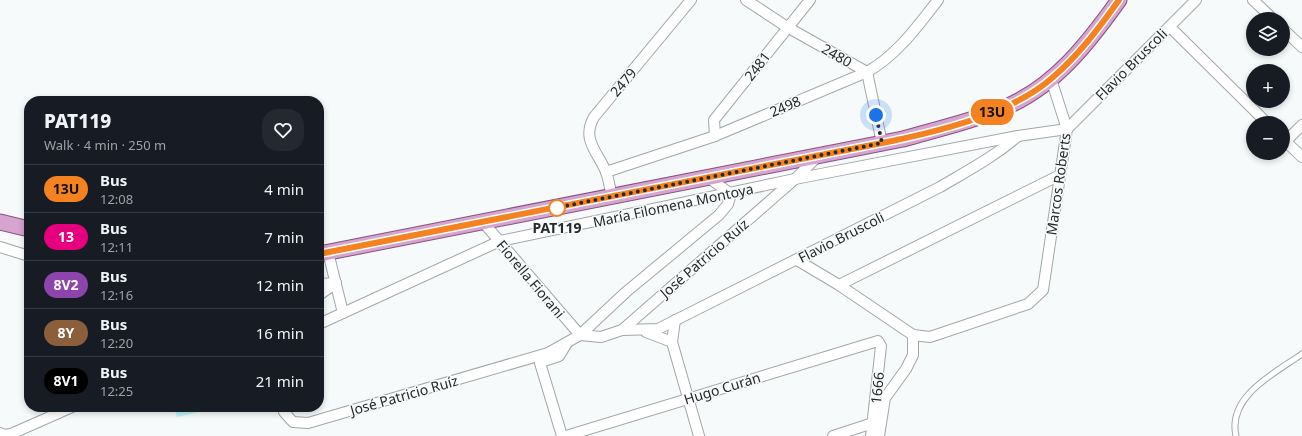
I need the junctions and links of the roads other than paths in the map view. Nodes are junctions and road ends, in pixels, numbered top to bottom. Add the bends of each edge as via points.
1 (690, 0) edge
2 (746, 0) edge
3 (810, 0) edge
4 (938, 0) edge
5 (1119, 0) edge
6 (1196, 0) edge
7 (1253, 0) edge
8 (1266, 12) edge
9 (787, 27) junction
10 (1170, 27) junction
11 (1290, 36) edge
12 (1302, 47) edge
13 (867, 72) junction
14 (1051, 79) junction
15 (1260, 116) edge
16 (1302, 125) edge
17 (1066, 129) junction
18 (1290, 135) edge
19 (715, 136) junction
20 (1018, 136) junction
21 (882, 143) junction
22 (1290, 146) edge
23 (818, 156) junction
24 (1302, 157) edge
25 (606, 172) junction
26 (1060, 174) junction
27 (708, 178) junction
28 (795, 179) junction
29 (731, 194) junction
30 (612, 197) junction
31 (0, 222) edge
32 (483, 222) junction
33 (24, 228) edge
34 (500, 241) junction
35 (0, 247) edge
36 (324, 253) edge
37 (24, 254) edge
38 (797, 260) junction
39 (336, 283) junction
40 (324, 284) edge
41 (839, 285) junction
42 (324, 292) edge
43 (343, 313) junction
44 (675, 320) junction
45 (324, 322) edge
46 (622, 330) junction
47 (644, 331) junction
48 (580, 335) junction
49 (914, 335) junction
50 (672, 342) junction
51 (878, 342) joint
52 (568, 343) junction
53 (1302, 354) edge
54 (512, 363) junction
55 (540, 363) junction
56 (688, 399) junction
57 (61, 412) edge
58 (284, 412) edge
59 (873, 424) junction
60 (0, 433) edge
61 (562, 436) edge
62 (566, 436) edge
63 (700, 436) edge
64 (833, 436) edge
65 (872, 436) edge
66 (879, 436) edge
67 (1236, 436) edge

1 - 25 street, 2479 via 589,125 591,144
2 - 9 street, 2480
3 - 9 street, 2481
4 - 13 street, 2498 via 907,40 883,63
5 - 14 main road via 1073,59
6 - 10 street, Flavio Bruscoli
7 - 8 street
9 - 13 street, 2480
9 - 19 street, 2481 via 714,120
10 - 15 street
10 - 17 street, Flavio Bruscoli
11 - 12 street
13 - 19 street, 2498
13 - 21 street, 2480
14 - 17 street, Marcos Roberts
14 - 21 main road via 1009,106 980,117
16 - 18 street
17 - 20 street, María Filomena Montoya
17 - 26 street, Marcos Roberts
19 - 25 street, 2498
20 - 28 street, María Filomena Montoya
20 - 38 street, Flavio Bruscoli via 982,164
21 - 23 main road
22 - 24 street
23 - 27 main road
23 - 28 street, José Patricio Ruíz
25 - 30 street, 2479
26 - 41 street
26 - 49 street, Marcos Roberts via 1043,290 1038,297 1028,304 930,338
27 - 29 street via 726,188
27 - 30 main road
28 - 29 street, María Filomena Montoya
28 - 46 street, José Patricio Ruíz
29 - 34 street, María Filomena Montoya
29 - 48 street, José Patricio Ruíz via 728,204 719,215 626,292
30 - 32 main road
31 - 33 main road
32 - 34 street, Fiorella Fiorani
32 - 36 main road
34 - 43 street, María Filomena Montoya
34 - 48 street, Fiorella Fiorani
35 - 37 street
36 - 39 street
38 - 41 street
38 - 44 street, Flavio Bruscoli
39 - 40 street
39 - 42 street
39 - 43 street
41 - 49 street
43 - 45 street, María Filomena Montoya
44 - 47 street, Flavio Bruscoli via 658,329
44 - 50 street
46 - 47 street
46 - 48 street, José Patricio Ruíz via 601,337
47 - 50 street
48 - 52 street, José Patricio Ruíz
49 - 66 street via 913,355 885,398
50 - 56 street
51 - 56 street, Hugo Curán
51 - 59 street, 1666 via 881,346
52 - 54 street, José Patricio Ruíz
52 - 55 street via 559,356
53 - 67 lane via 1258,385 1242,401 1236,413
54 - 55 street
54 - 58 street, José Patricio Ruíz via 308,423 293,422
55 - 61 street
56 - 62 street, Hugo Curán
56 - 63 street
57 - 60 street via 11,434
59 - 64 street
59 - 65 street, 1666

